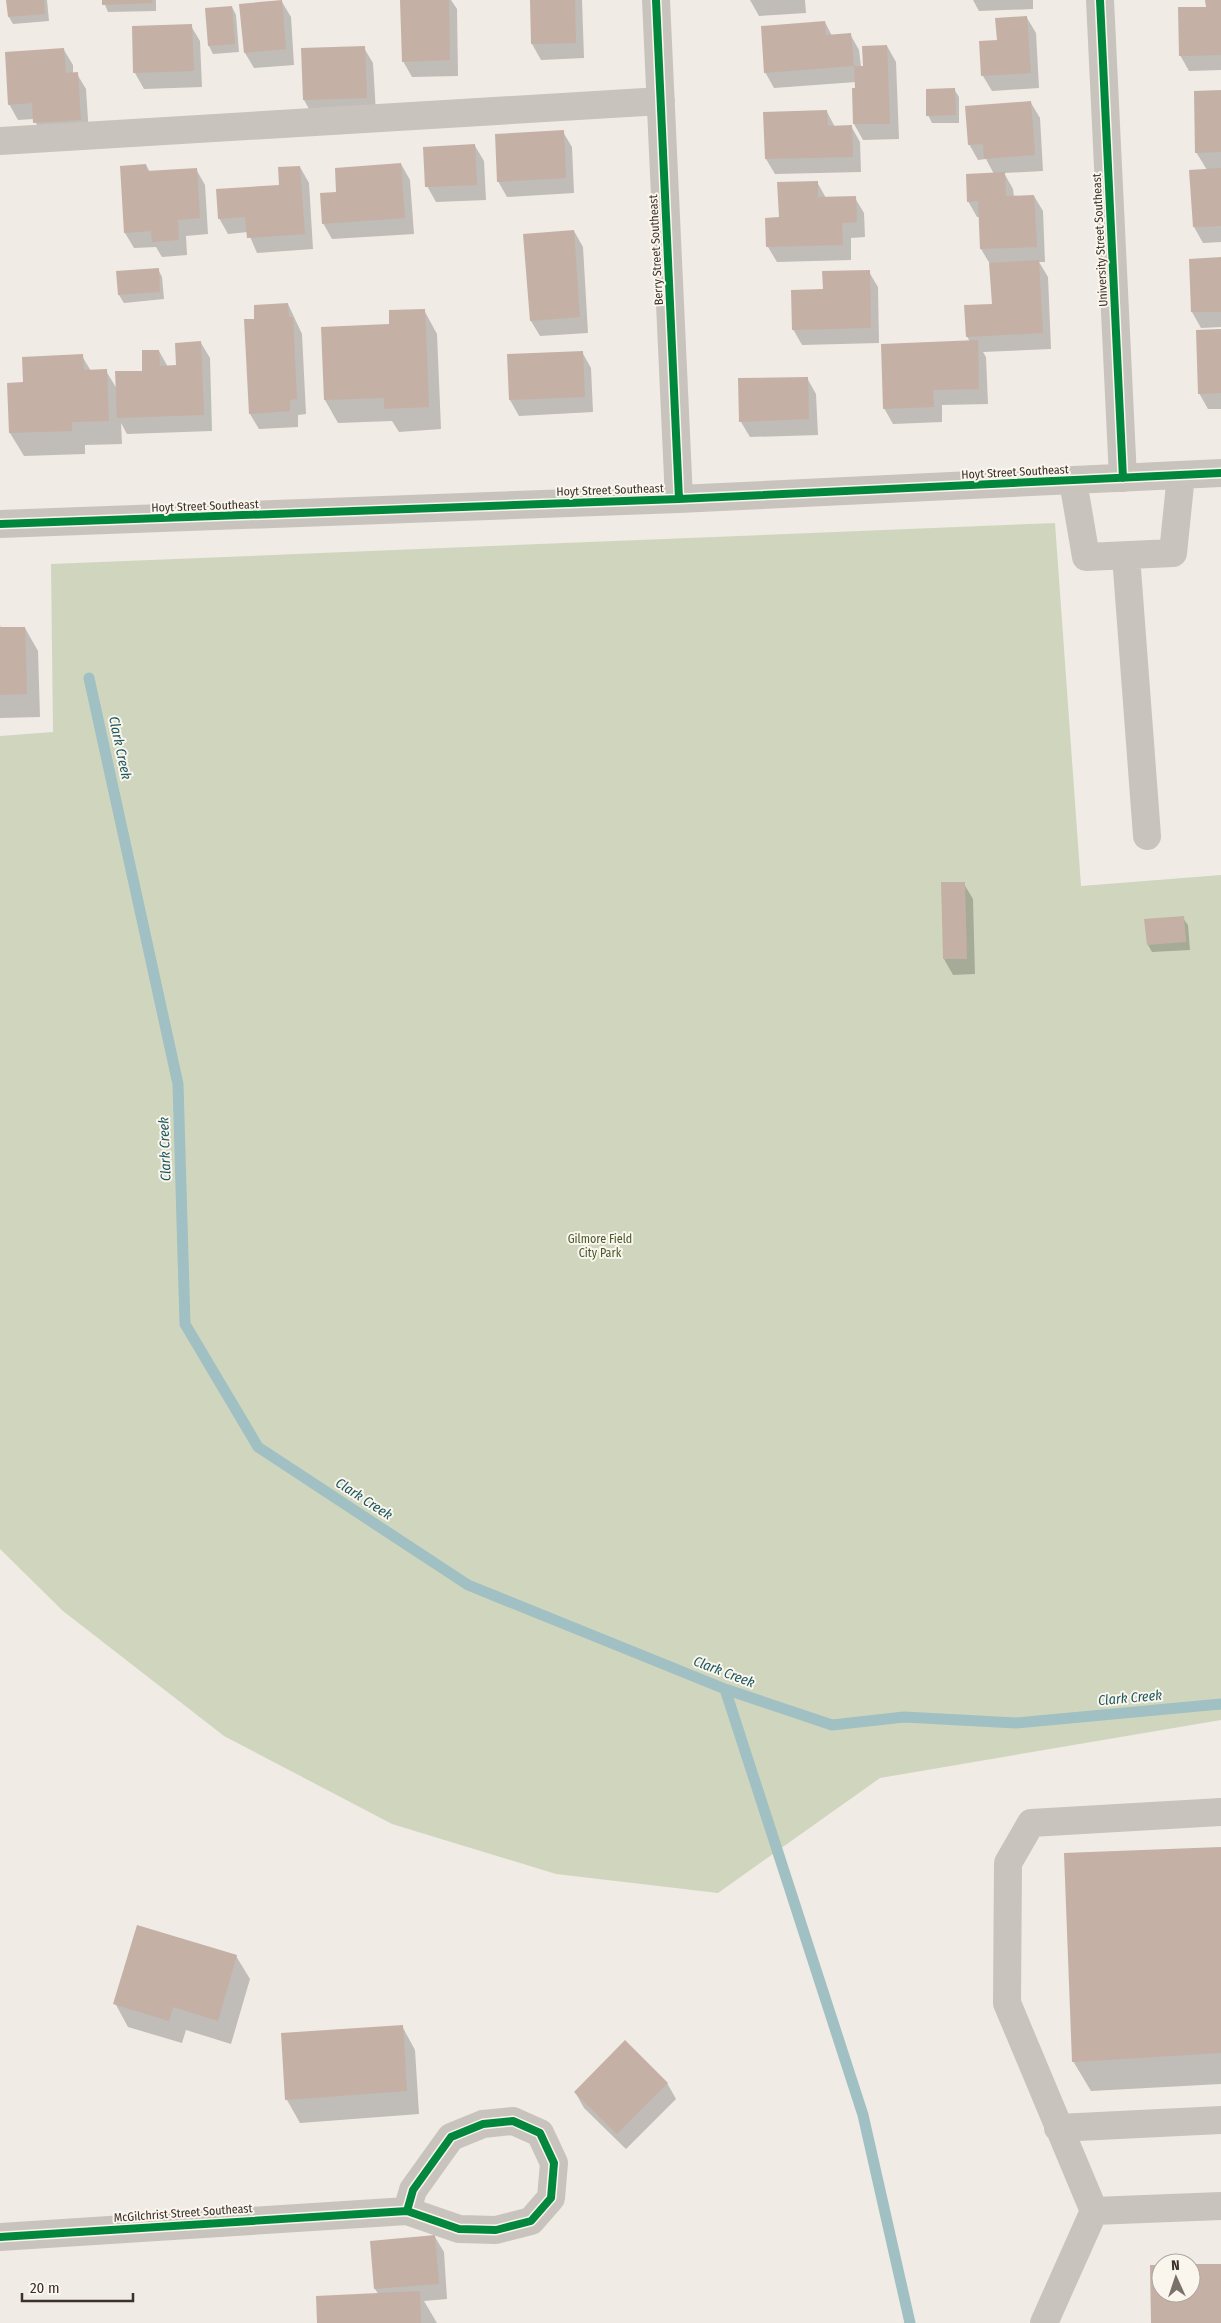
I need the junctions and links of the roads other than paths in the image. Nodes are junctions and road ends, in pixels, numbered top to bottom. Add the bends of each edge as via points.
1 (656, 0) edge
2 (1100, 0) edge
3 (661, 101) junction
4 (0, 141) edge
5 (1221, 473) edge
6 (1181, 475) junction
7 (1123, 478) junction
8 (1073, 481) junction
9 (678, 499) junction
10 (0, 524) edge
11 (1126, 556) junction
12 (1147, 836) dead end
13 (1221, 1812) edge
14 (1221, 2120) edge
15 (1058, 2128) junction
16 (1221, 2206) edge
17 (407, 2211) junction
18 (1094, 2211) junction
19 (0, 2237) edge
20 (1044, 2323) edge

1 - 3 street, Berry Street Southeast
2 - 7 street, University Street Southeast
3 - 4 street
3 - 9 street, Berry Street Southeast
5 - 6 street, Hoyt Street Southeast
6 - 7 street, Hoyt Street Southeast
6 - 11 street via 1173,553
7 - 8 street, Hoyt Street Southeast
8 - 9 street, Hoyt Street Southeast
8 - 11 street via 1086,557
9 - 10 street, Hoyt Street Southeast
11 - 12 street
13 - 15 street via 1031,1823 1008,1863 1007,2003
14 - 15 street
15 - 18 street
16 - 18 street
17 - 17 street via 459,2228 496,2230 531,2221 551,2198 554,2163 540,2133 513,2121 483,2124 451,2137 413,2190
17 - 19 street, McGilchrist Street Southeast
18 - 20 street

